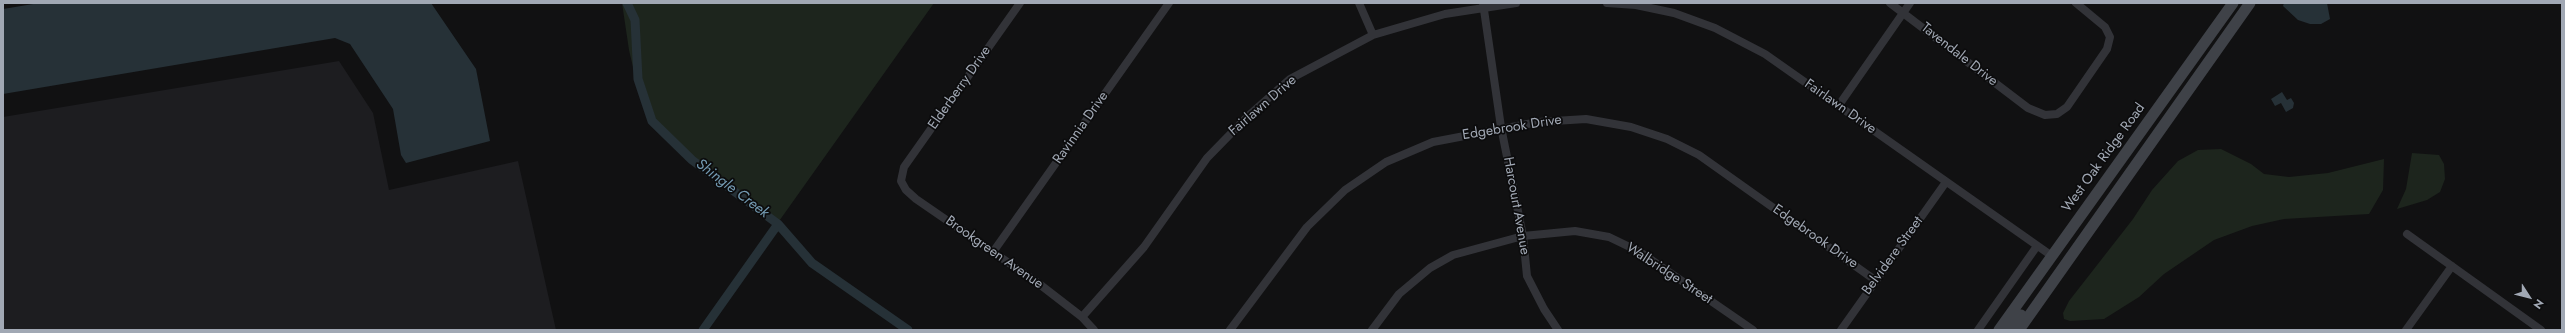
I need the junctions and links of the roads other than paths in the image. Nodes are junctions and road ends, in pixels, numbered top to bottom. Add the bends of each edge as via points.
1 (1020, 3) edge
2 (1169, 3) edge
3 (1359, 3) edge
4 (1516, 3) edge
5 (1607, 3) edge
6 (1890, 3) edge
7 (1910, 3) edge
8 (2076, 3) edge
9 (2250, 3) edge
10 (1484, 5) edge
11 (2231, 6) edge
12 (1903, 12) junction
13 (2241, 16) junction
14 (1373, 35) junction
15 (1839, 105) junction
16 (1501, 127) junction
17 (901, 173) joint
18 (1946, 182) junction
19 (2408, 234) dead end
20 (1523, 236) junction
21 (2037, 246) junction
22 (993, 252) junction
23 (2052, 256) junction
24 (2452, 266) junction
25 (1875, 280) junction
26 (1082, 317) junction
27 (1094, 330) edge
28 (1230, 330) edge
29 (1372, 330) edge
30 (1558, 330) edge
31 (1753, 330) edge
32 (1841, 330) edge
33 (1978, 330) edge
34 (1999, 330) edge
35 (2010, 330) edge
36 (2019, 330) edge
37 (2406, 330) edge
38 (2540, 330) edge

1 - 17 street, Elderberry Drive
2 - 22 street, Ravinnia Drive
3 - 14 street
4 - 10 street, Fairlawn Drive
5 - 15 street, Fairlawn Drive via 1636,5 1674,13 1715,28 1765,54
6 - 12 street, Tavendale Drive
7 - 12 street
8 - 12 street, Tavendale Drive via 2095,16 2105,27 2110,37 2107,49 2067,107 2057,114 2045,115 2028,108
9 - 13 street, West Oak Ridge Road
10 - 14 street, Fairlawn Drive
10 - 16 street, Harcourt Avenue
11 - 13 street
11 - 23 street, West Oak Ridge Road
12 - 15 street
13 - 36 street, West Oak Ridge Road
14 - 26 street, Fairlawn Drive via 1290,79 1247,117 1207,158 1144,247
15 - 18 street, Fairlawn Drive
16 - 20 street, Harcourt Avenue
16 - 25 street, Edgebrook Drive via 1586,119 1631,127 1668,140 1699,155
16 - 28 street, Edgebrook Drive via 1434,142 1409,151 1386,162 1345,190 1307,227
17 - 22 street, Brookgreen Avenue via 906,190 916,199
18 - 21 street, Fairlawn Drive
18 - 25 street, Belvidere Street
19 - 24 street
20 - 29 street, Walbridge Street via 1453,255 1430,268 1400,294
20 - 30 street, Harcourt Avenue via 1527,276
20 - 31 street, Walbridge Street via 1575,231 1609,237 1640,252
21 - 23 street, Fairlawn Drive
21 - 33 street
22 - 26 street, Brookgreen Avenue
23 - 34 street, West Oak Ridge Road
23 - 35 street via 2058,263
24 - 37 street
24 - 38 street
25 - 32 street, Belvidere Street
26 - 27 street, Brookgreen Avenue

